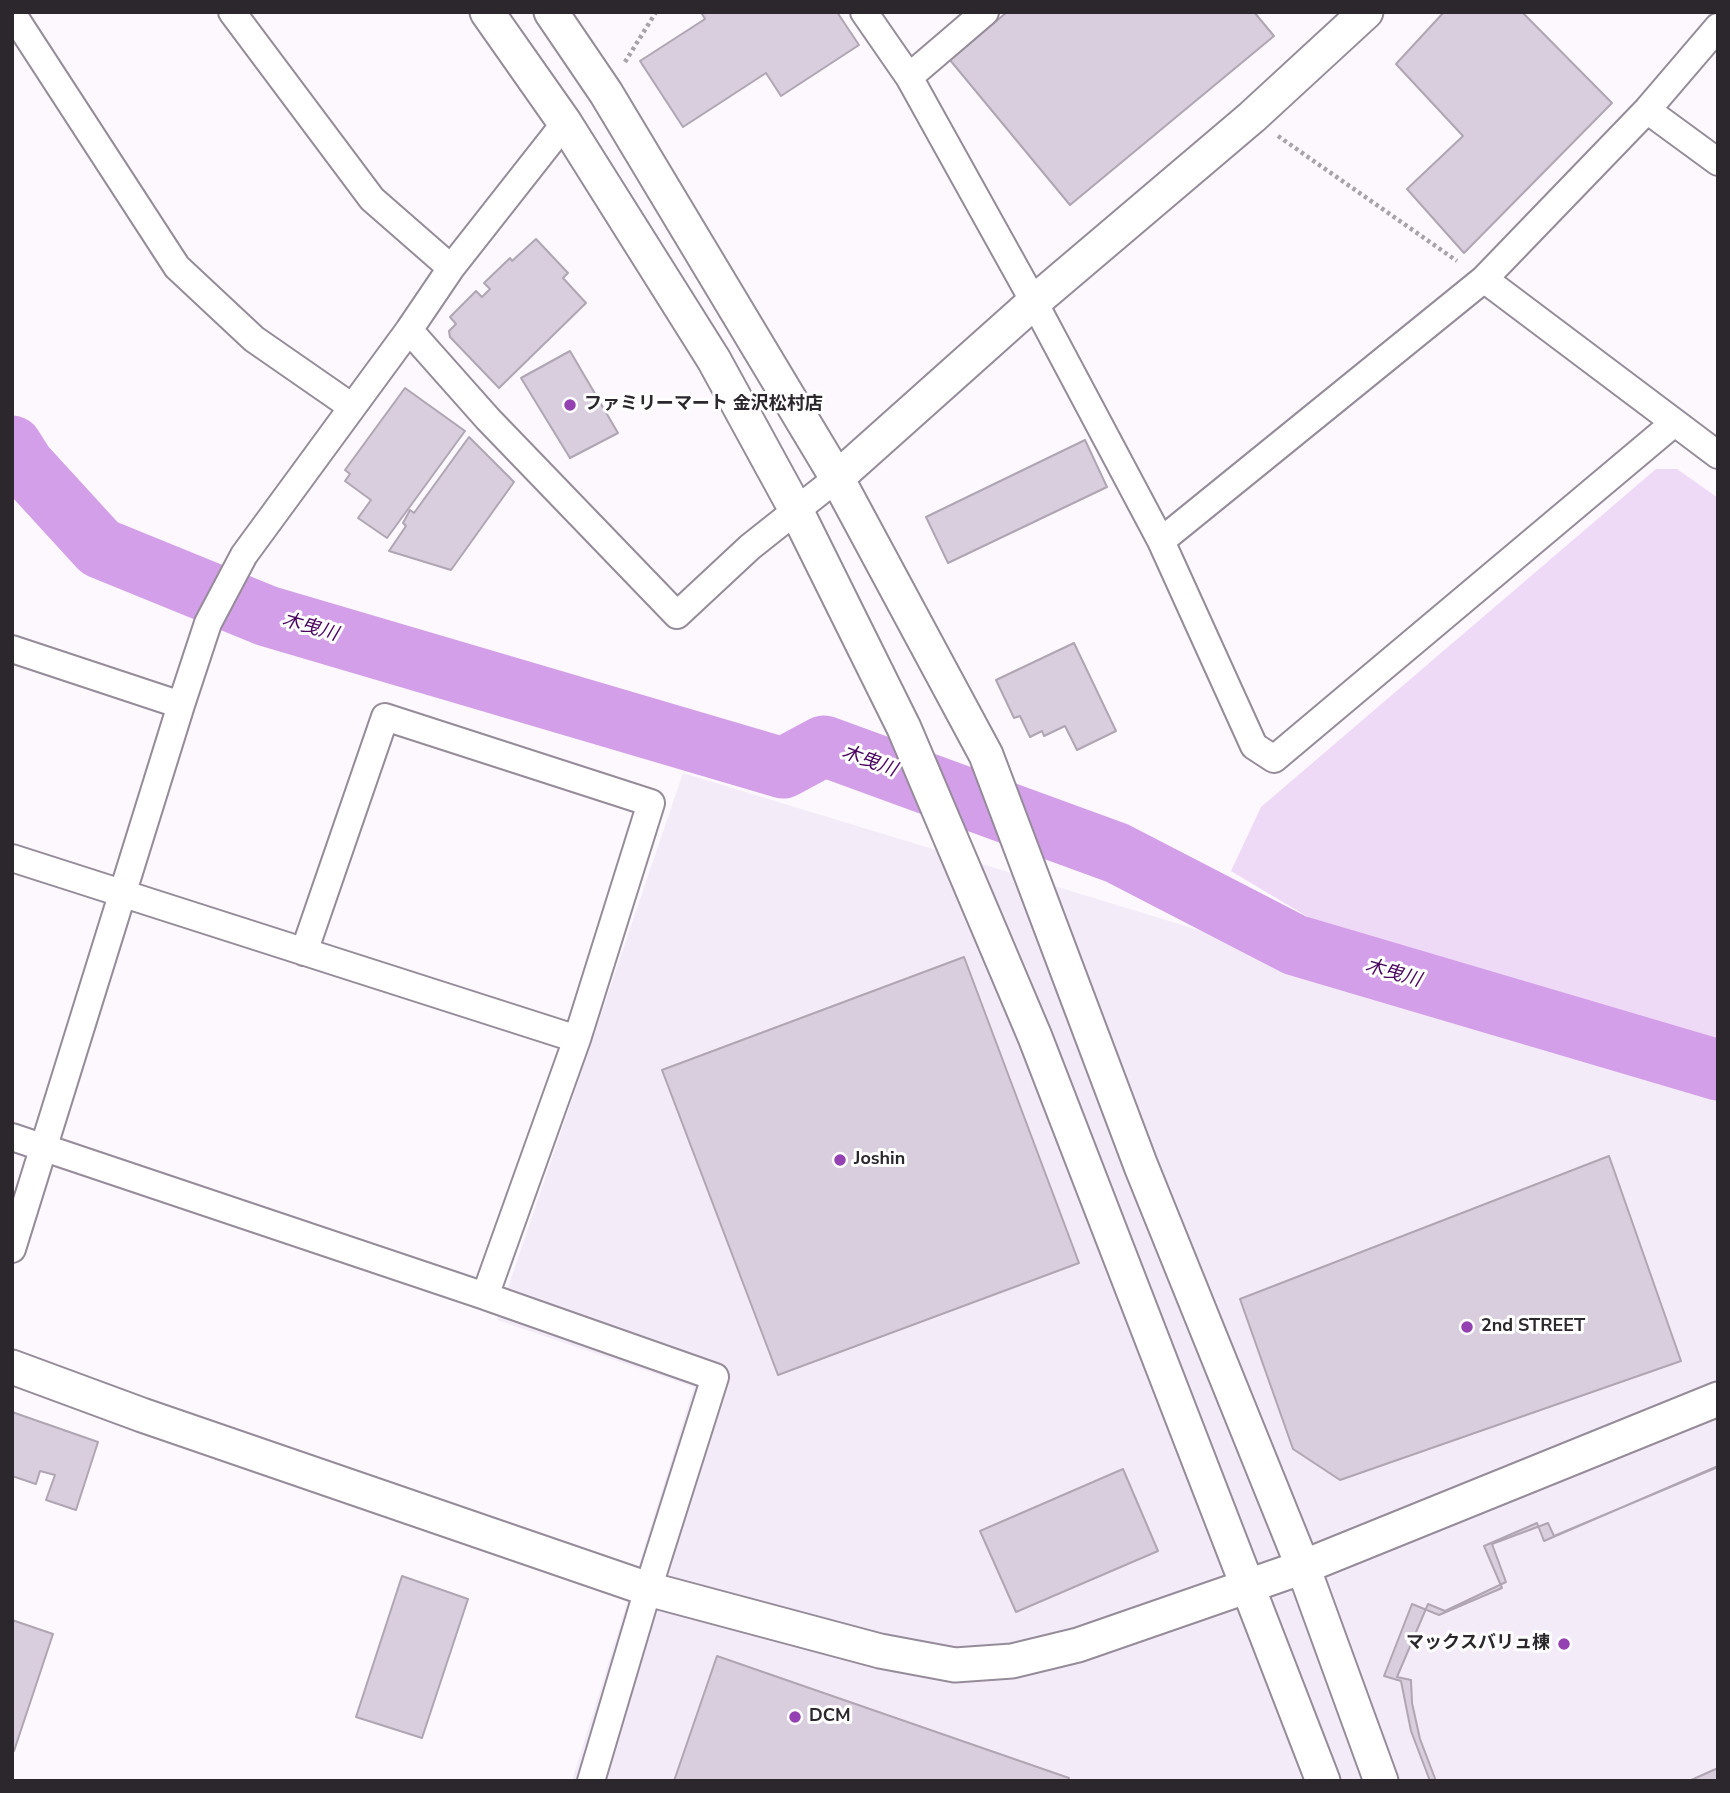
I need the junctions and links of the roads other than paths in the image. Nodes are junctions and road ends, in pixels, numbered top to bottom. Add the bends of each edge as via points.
1 (232, 12) edge
2 (487, 12) edge
3 (551, 12) edge
4 (864, 12) edge
5 (985, 12) edge
6 (1366, 12) edge
7 (12, 13) edge
8 (1718, 27) edge
9 (909, 77) junction
10 (1647, 110) junction
11 (565, 123) junction
12 (1718, 162) edge
13 (451, 268) junction
14 (1484, 279) junction
15 (1034, 302) junction
16 (409, 330) junction
17 (352, 407) junction
18 (1674, 424) junction
19 (1718, 455) edge
20 (837, 478) junction
21 (796, 510) junction
22 (1161, 541) junction
23 (12, 649) edge
24 (181, 705) junction
25 (12, 858) edge
26 (121, 894) junction
27 (303, 952) junction
28 (577, 1039) junction
29 (12, 1137) edge
30 (44, 1147) junction
31 (12, 1249) edge
32 (485, 1296) junction
33 (12, 1367) edge
34 (1718, 1399) edge
35 (1303, 1567) junction
36 (1246, 1587) junction
37 (648, 1589) junction
38 (591, 1781) edge
39 (1322, 1781) edge
40 (1381, 1781) edge

1 - 13 street via 372,199
2 - 11 street
3 - 20 street via 606,93
4 - 9 street
5 - 9 street
6 - 15 street via 1252,117
7 - 17 street via 177,267 254,339
8 - 10 street
9 - 15 street
10 - 12 street
10 - 14 street
11 - 13 street
11 - 21 street via 714,360
13 - 16 street
14 - 18 street
14 - 22 street
15 - 20 street
15 - 22 street
16 - 17 street
16 - 21 street via 677,615
17 - 24 street via 226,585 208,623
18 - 19 street
18 - 22 street via 1274,759 1254,746
20 - 21 street
20 - 35 street via 986,755 1141,1166
21 - 36 street via 904,728 979,905 1068,1122
23 - 24 street
24 - 26 street
25 - 26 street
26 - 27 street
26 - 30 street
27 - 28 street
27 - 28 street via 385,718 651,803
28 - 32 street
29 - 30 street
30 - 31 street
30 - 32 street
32 - 37 street via 715,1377
33 - 37 street
34 - 35 street
35 - 36 street
35 - 40 street
36 - 37 street via 1078,1645 1012,1661 956,1665 880,1651
36 - 39 street
37 - 38 street

